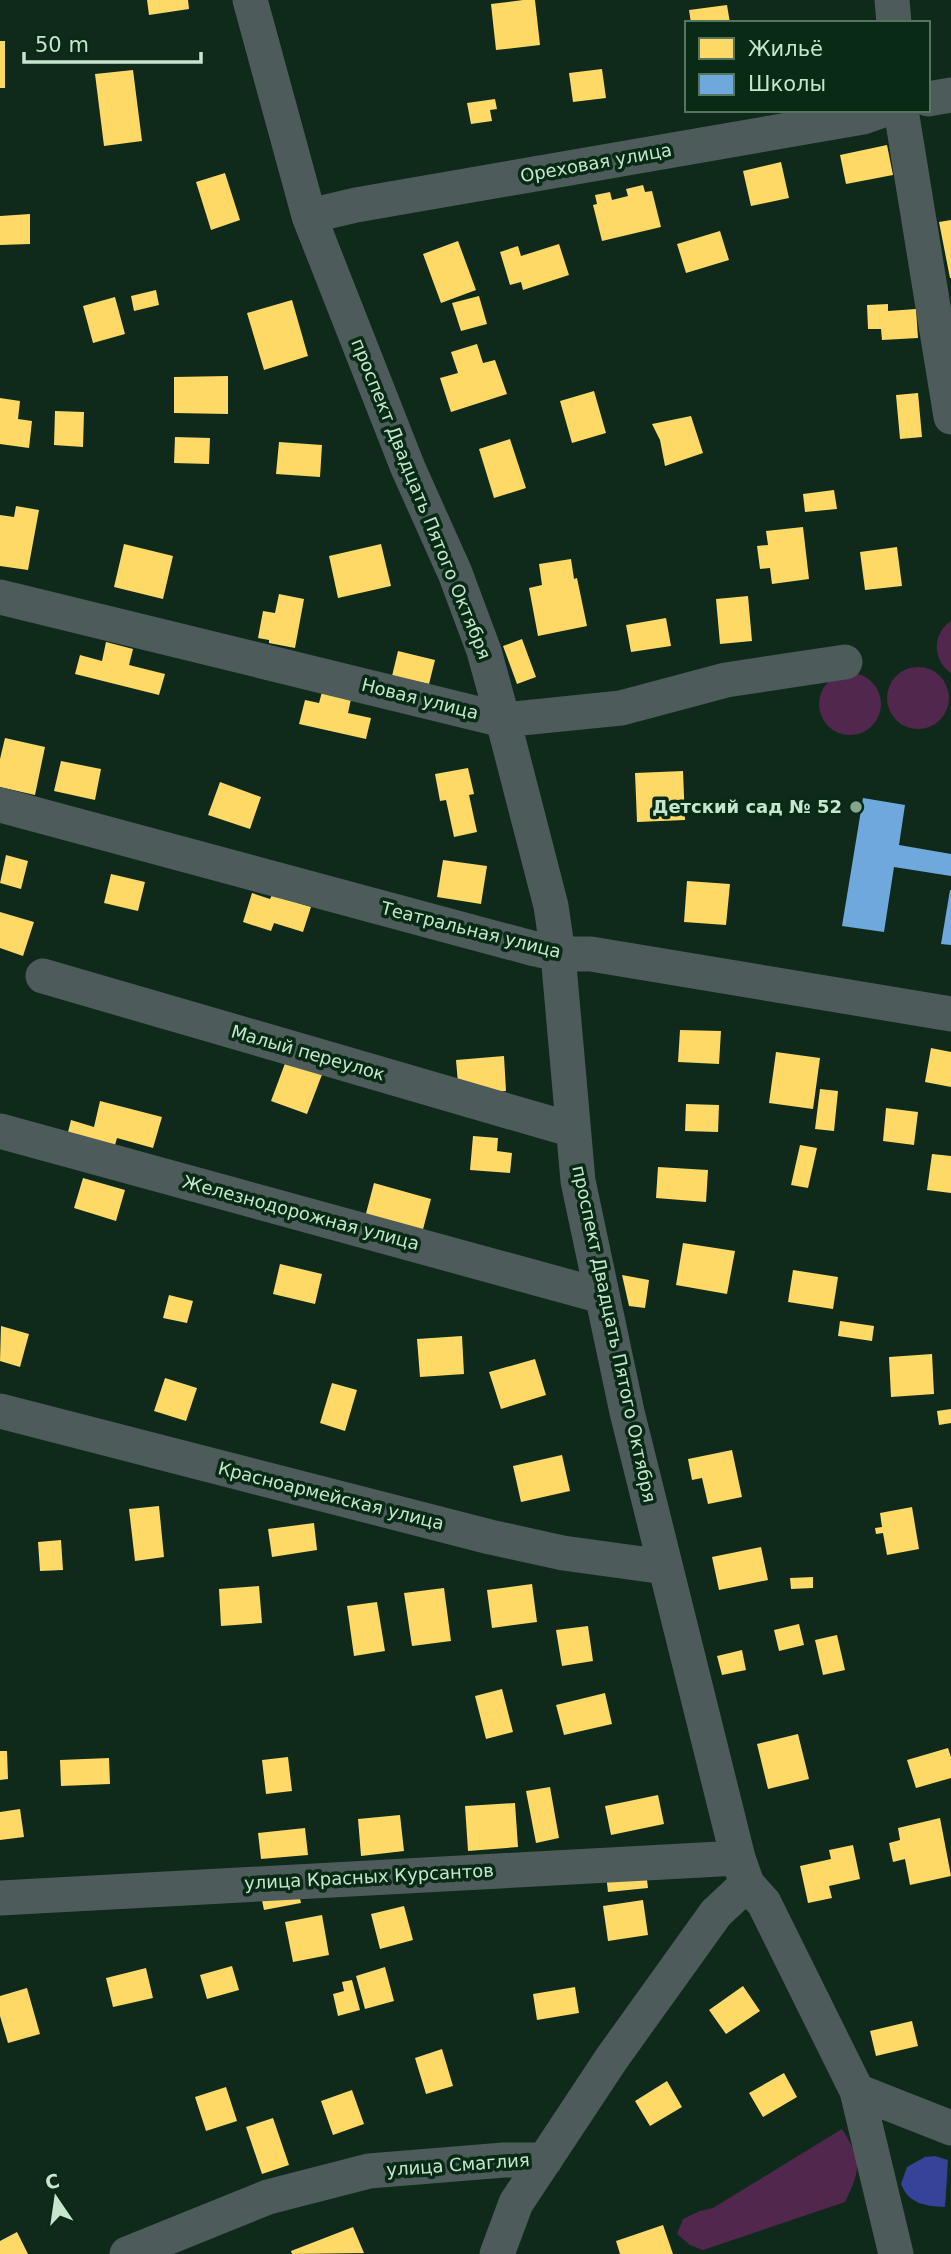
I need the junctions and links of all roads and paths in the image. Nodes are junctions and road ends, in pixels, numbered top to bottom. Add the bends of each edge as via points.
1 (250, 0) edge
2 (892, 0) edge
3 (894, 21) edge
4 (951, 95) edge
5 (930, 99) edge
6 (877, 112) edge
7 (901, 112) edge
8 (309, 216) junction
9 (951, 417) edge
10 (0, 597) edge
11 (845, 662) dead end
12 (503, 720) junction
13 (0, 805) edge
14 (558, 954) junction
15 (43, 976) dead end
16 (951, 1014) edge
17 (573, 1129) junction
18 (0, 1131) edge
19 (602, 1296) junction
20 (0, 1411) edge
21 (665, 1567) junction
22 (742, 1871) junction
23 (0, 1898) edge
24 (858, 2091) junction
25 (951, 2128) edge
26 (545, 2160) junction
27 (127, 2254) edge
28 (497, 2254) edge
29 (896, 2254) edge

1 - 8 street, проспект Двадцать Пятого Октября
2 - 3 street
4 - 5 street
6 - 8 street, Ореховая улица
7 - 9 street
8 - 12 street, проспект Двадцать Пятого Октября via 408,468 455,573
10 - 12 street, Новая улица
11 - 12 street, Новая улица via 726,680 621,708
12 - 14 street, проспект Двадцать Пятого Октября via 551,906
13 - 14 street, Театральная улица
14 - 16 street, Театральная улица via 590,954
14 - 17 street, проспект Двадцать Пятого Октября
15 - 17 street, Малый переулок
17 - 19 street, проспект Двадцать Пятого Октября via 578,1181
18 - 19 street, Железнодорожная улица
19 - 21 street, проспект Двадцать Пятого Октября
20 - 21 street, Красноармейская улица via 490,1536 563,1553
21 - 22 street, проспект Двадцать Пятого Октября
22 - 23 street, улица Красных Курсантов
22 - 24 street, проспект Двадцать Пятого Октября via 764,1903
22 - 26 street, улица Смаглия
24 - 25 street
24 - 29 street, проспект Двадцать Пятого Октября
26 - 27 street, улица Смаглия via 369,2172 268,2197
26 - 28 street via 516,2203

